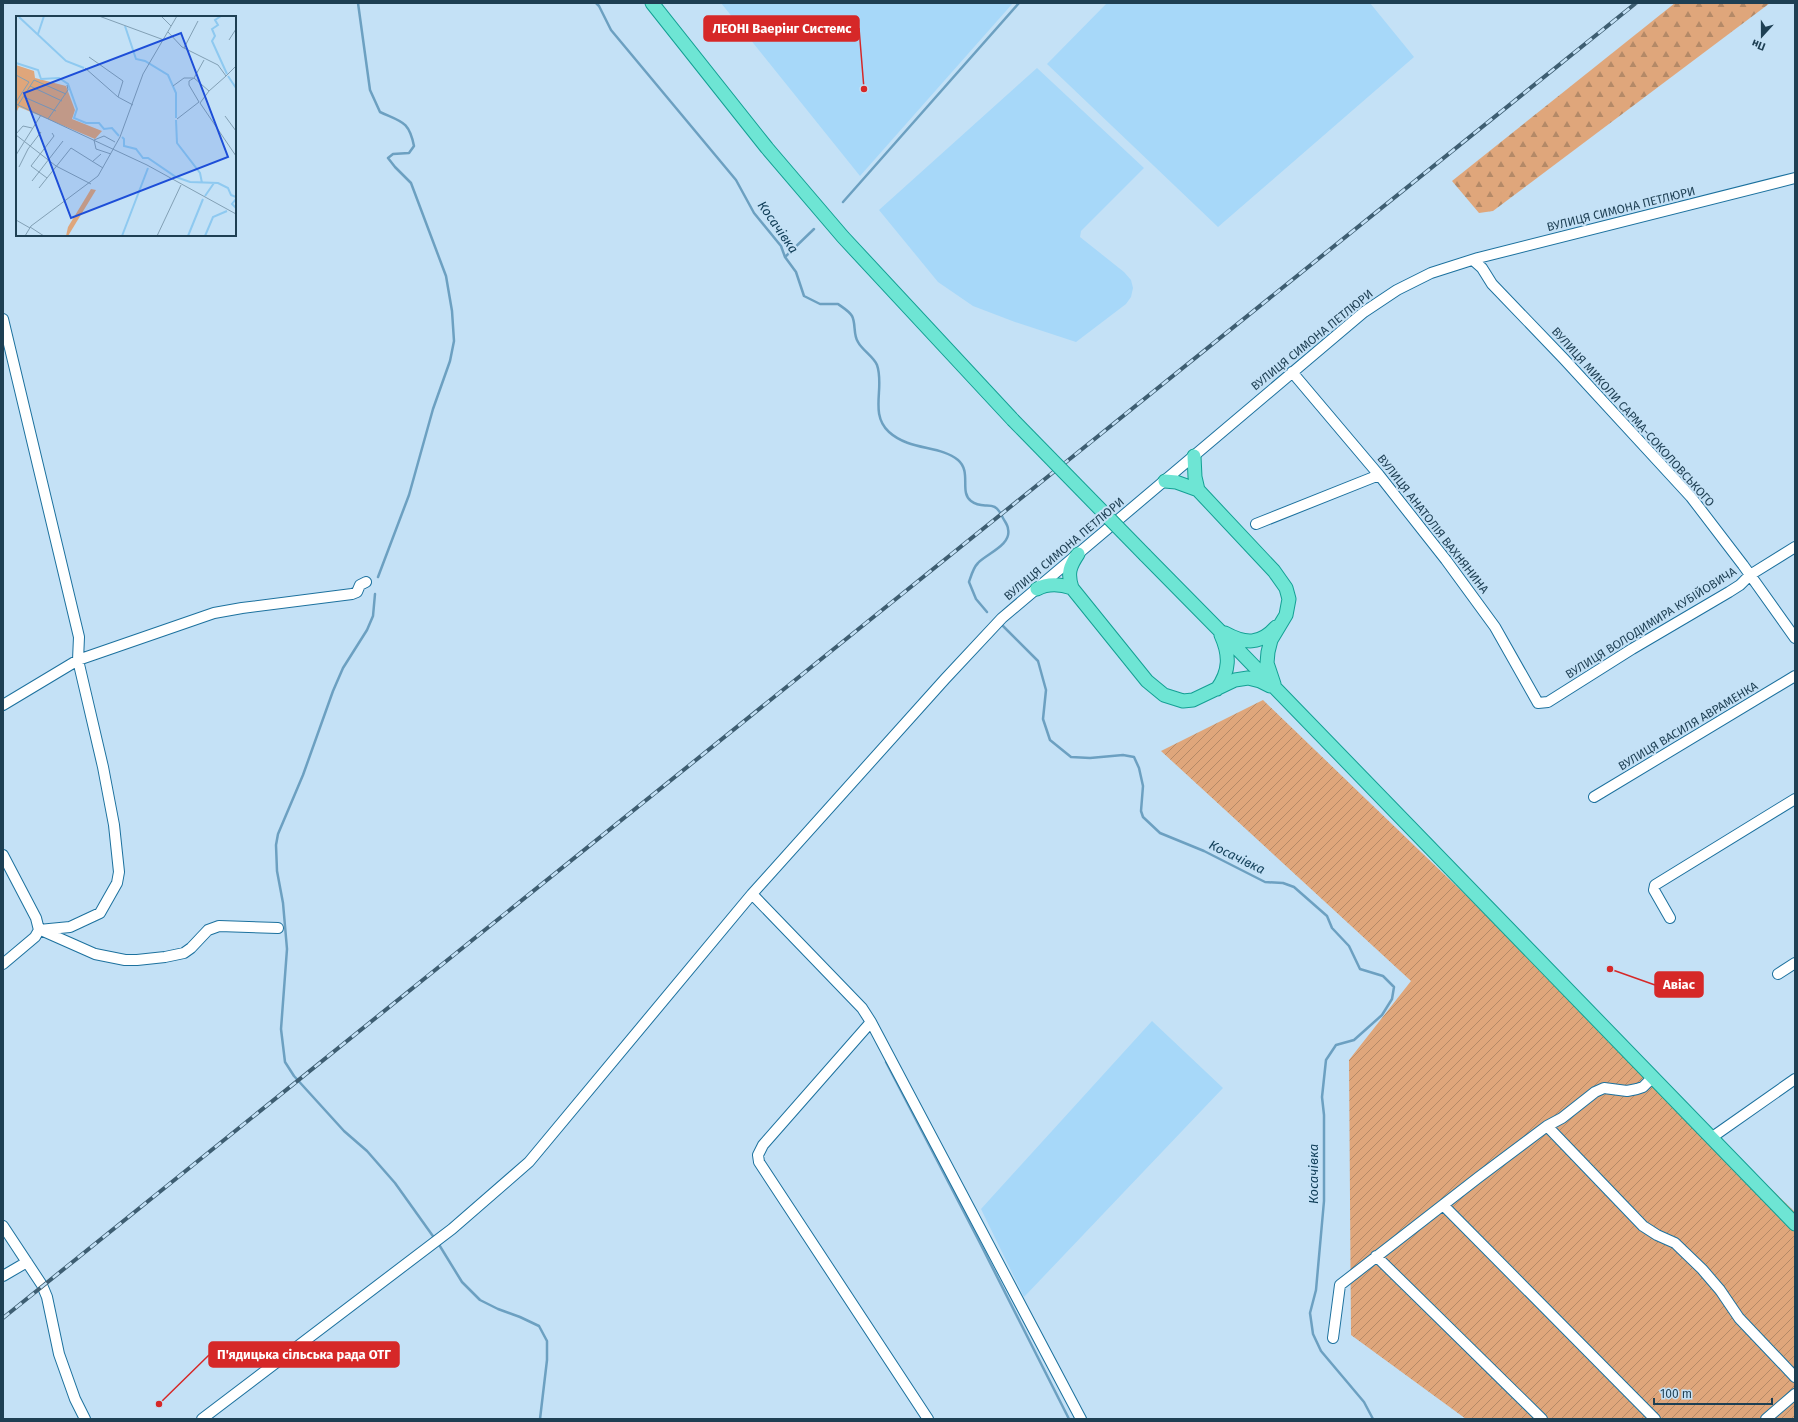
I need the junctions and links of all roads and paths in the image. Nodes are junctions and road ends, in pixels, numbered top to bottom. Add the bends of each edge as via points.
1 (652, 3) edge
2 (1795, 178) edge
3 (1473, 260) junction
4 (3, 319) edge
5 (1292, 372) junction
6 (1194, 456) junction
7 (1379, 475) junction
8 (1165, 481) junction
9 (1198, 490) junction
10 (1256, 524) dead end
11 (1795, 547) edge
12 (1078, 554) junction
13 (1750, 575) junction
14 (366, 582) dead end
15 (1072, 588) junction
16 (1037, 589) junction
17 (1286, 615) junction
18 (1218, 629) junction
19 (1795, 638) edge
20 (78, 660) junction
21 (1795, 676) edge
22 (1217, 689) junction
23 (1276, 690) junction
24 (1538, 703) joint
25 (3, 705) edge
26 (1594, 797) dead end
27 (1795, 799) edge
28 (3, 855) edge
29 (752, 894) junction
30 (1670, 918) dead end
31 (278, 928) dead end
32 (39, 930) junction
33 (1795, 963) edge
34 (3, 964) edge
35 (1778, 974) dead end
36 (871, 1022) junction
37 (1652, 1078) junction
38 (1795, 1079) edge
39 (1547, 1126) junction
40 (1710, 1138) junction
41 (1443, 1205) junction
42 (1795, 1224) edge
43 (3, 1226) edge
44 (1376, 1256) junction
45 (27, 1262) junction
46 (3, 1276) edge
47 (1333, 1338) dead end
48 (1795, 1377) edge
49 (1795, 1394) edge
50 (85, 1419) edge
51 (202, 1419) edge
52 (928, 1419) edge
53 (1081, 1419) edge
54 (1542, 1419) edge
55 (1655, 1419) edge
56 (1766, 1419) edge

1 - 18 main road, bridge via 767,148 843,237 1013,420
2 - 3 street, ВУЛИЦЯ СИМОНА ПЕТЛЮРИ
3 - 5 street, ВУЛИЦЯ СИМОНА ПЕТЛЮРИ via 1431,273 1397,290 1364,312
3 - 13 street, ВУЛИЦЯ МИКОЛИ САРМА-СОКОЛОВСЬКОГО via 1482,268 1492,284 1691,497
4 - 20 street via 79,637
5 - 6 street, ВУЛИЦЯ СИМОНА ПЕТЛЮРИ
5 - 7 street, ВУЛИЦЯ АНАТОЛІЯ ВАХНЯНИНА
6 - 8 street, ВУЛИЦЯ СИМОНА ПЕТЛЮРИ
6 - 9 main road
7 - 10 street
7 - 24 street, ВУЛИЦЯ АНАТОЛІЯ ВАХНЯНИНА via 1495,627
8 - 9 main road
8 - 12 street, ВУЛИЦЯ СИМОНА ПЕТЛЮРИ
9 - 17 main road via 1282,583 1289,599
11 - 13 street, ВУЛИЦЯ ВОЛОДИМИРА КУБІЙОВИЧА
12 - 15 main road via 1069,571
12 - 16 street, ВУЛИЦЯ СИМОНА ПЕТЛЮРИ
13 - 19 street, ВУЛИЦЯ МИКОЛИ САРМА-СОКОЛОВСЬКОГО
13 - 24 street, ВУЛИЦЯ ВОЛОДИМИРА КУБІЙОВИЧА via 1729,592 1548,702
14 - 20 street via 352,594 214,613
15 - 16 main road via 1052,584
15 - 22 main road via 1156,690 1172,699 1183,701 1193,700
16 - 29 street, ВУЛИЦЯ СИМОНА ПЕТЛЮРИ via 1002,618
17 - 18 main road via 1264,638 1254,641 1235,638
17 - 23 main road via 1271,640 1268,652 1267,663
18 - 22 main road via 1226,648 1228,669
18 - 23 main road
20 - 25 street
20 - 32 street via 103,767 114,825 119,872 117,883 100,913 70,927
21 - 26 street, ВУЛИЦЯ ВАСИЛЯ АВРАМЕНКА
22 - 23 main road via 1235,680 1248,678
23 - 37 main road
27 - 30 street via 1655,885 1654,890
28 - 32 street via 36,918
29 - 36 street via 862,1008
29 - 51 street, ВУЛИЦЯ СИМОНА ПЕТЛЮРИ via 529,1162 441,1238
31 - 32 street via 219,926 208,930 184,953 137,960 95,954
32 - 34 street via 35,938
33 - 35 street
36 - 52 street via 762,1145 758,1162
36 - 53 street
37 - 39 street via 1637,1089 1627,1091 1604,1088 1595,1092 1562,1118
37 - 40 main road
38 - 40 street
39 - 41 street
39 - 48 street via 1643,1226 1675,1243 1702,1269 1739,1318
40 - 42 main road
41 - 44 street
41 - 55 street
43 - 45 street
44 - 47 street via 1340,1285
44 - 54 street
45 - 46 street
45 - 50 street via 47,1297 59,1354
49 - 56 street

